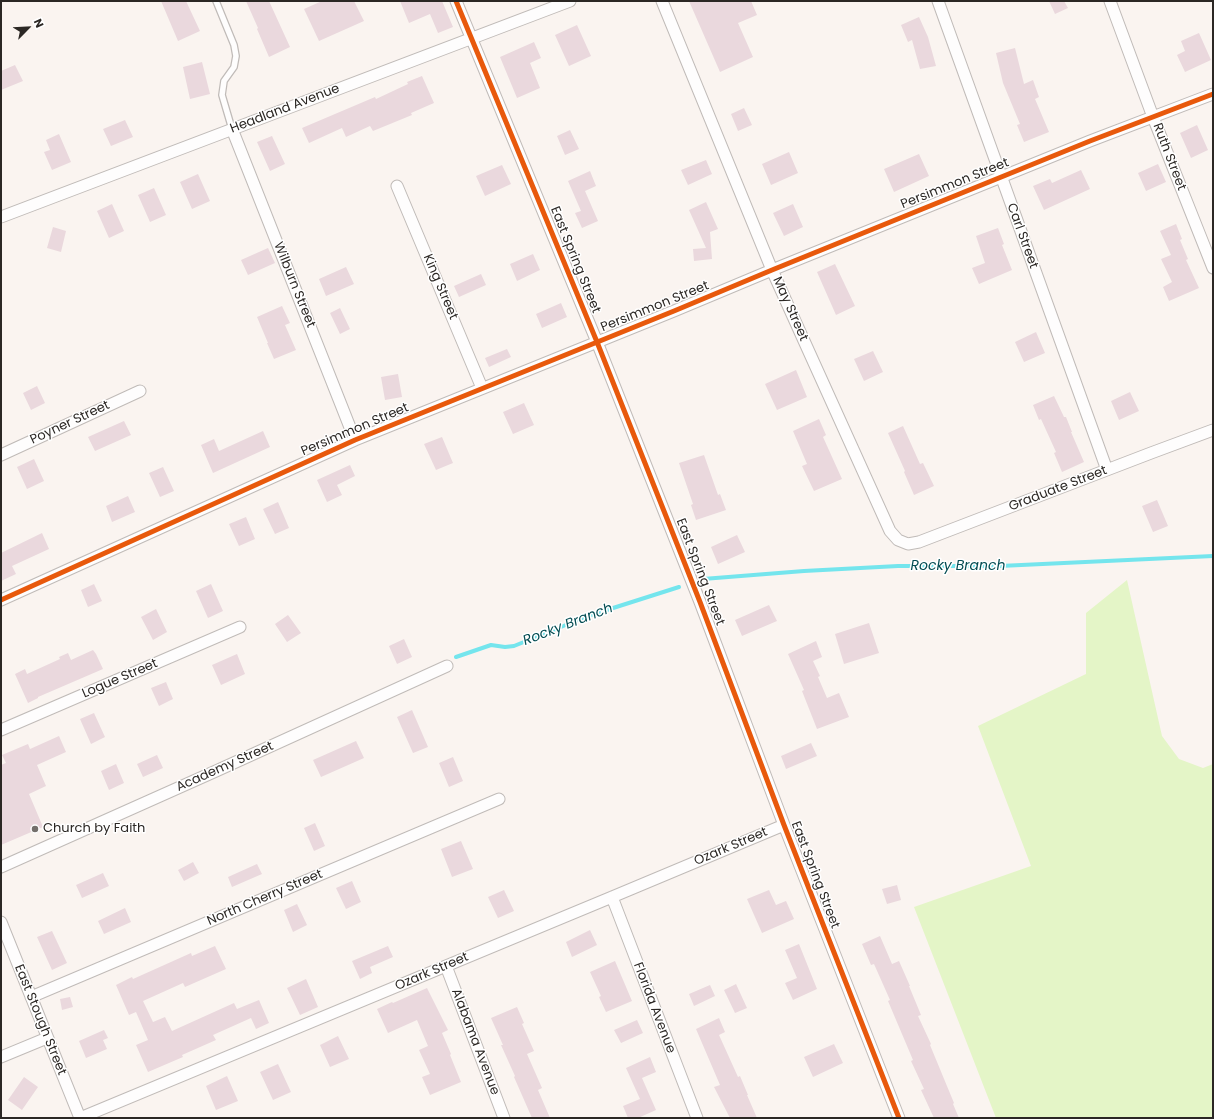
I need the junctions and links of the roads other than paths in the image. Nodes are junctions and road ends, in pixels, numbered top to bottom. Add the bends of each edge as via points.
1 (216, 1) edge
2 (456, 1) edge
3 (570, 1) edge
4 (662, 1) edge
5 (938, 1) edge
6 (1110, 1) edge
7 (471, 38) junction
8 (1213, 94) edge
9 (1153, 117) junction
10 (232, 129) junction
11 (1001, 178) junction
12 (397, 186) dead end
13 (2, 214) edge
14 (1213, 268) edge
15 (772, 270) junction
16 (597, 342) junction
17 (482, 388) junction
18 (140, 391) dead end
19 (1213, 430) edge
20 (355, 440) junction
21 (1, 455) edge
22 (1106, 470) junction
23 (903, 542) joint
24 (1, 600) edge
25 (240, 627) dead end
26 (447, 666) dead end
27 (1, 730) edge
28 (499, 799) dead end
29 (784, 825) junction
30 (1, 867) edge
31 (612, 897) junction
32 (1, 922) edge
33 (446, 966) junction
34 (31, 997) junction
35 (48, 1038) junction
36 (1, 1057) edge
37 (80, 1118) edge
38 (504, 1118) edge
39 (697, 1118) edge
40 (899, 1118) edge

1 - 10 lane via 236,56 234,67 224,82 222,95
2 - 7 street, East Spring Street
3 - 7 street, Headland Avenue
4 - 15 street, May Street
5 - 11 street, Carl Street
6 - 9 street, Ruth Street
7 - 10 street, Headland Avenue
7 - 16 street, East Spring Street
8 - 9 street, Persimmon Street
9 - 11 street, Persimmon Street
9 - 14 street, Ruth Street
10 - 13 street, Headland Avenue
10 - 20 street, Wilburn Street
11 - 15 street, Persimmon Street
11 - 22 street, Carl Street
12 - 17 street, King Street
15 - 16 street, Persimmon Street
15 - 23 street, May Street via 890,531
16 - 17 street, Persimmon Street
16 - 29 street, East Spring Street via 700,602
17 - 20 street, Persimmon Street
18 - 21 street, Poyner Street
19 - 22 street, Graduate Street
20 - 24 street, Persimmon Street
22 - 23 street, Graduate Street via 914,544
25 - 27 street, Logue Street
26 - 30 street, Academy Street
28 - 34 street, North Cherry Street
29 - 31 street, Ozark Street
29 - 40 street, East Spring Street
31 - 33 street, Ozark Street
31 - 39 street, Florida Avenue
32 - 34 street, East Stough Street
33 - 37 street, Ozark Street
33 - 38 street, Alabama Avenue
34 - 35 street, East Stough Street
35 - 36 street
35 - 37 street, East Stough Street

